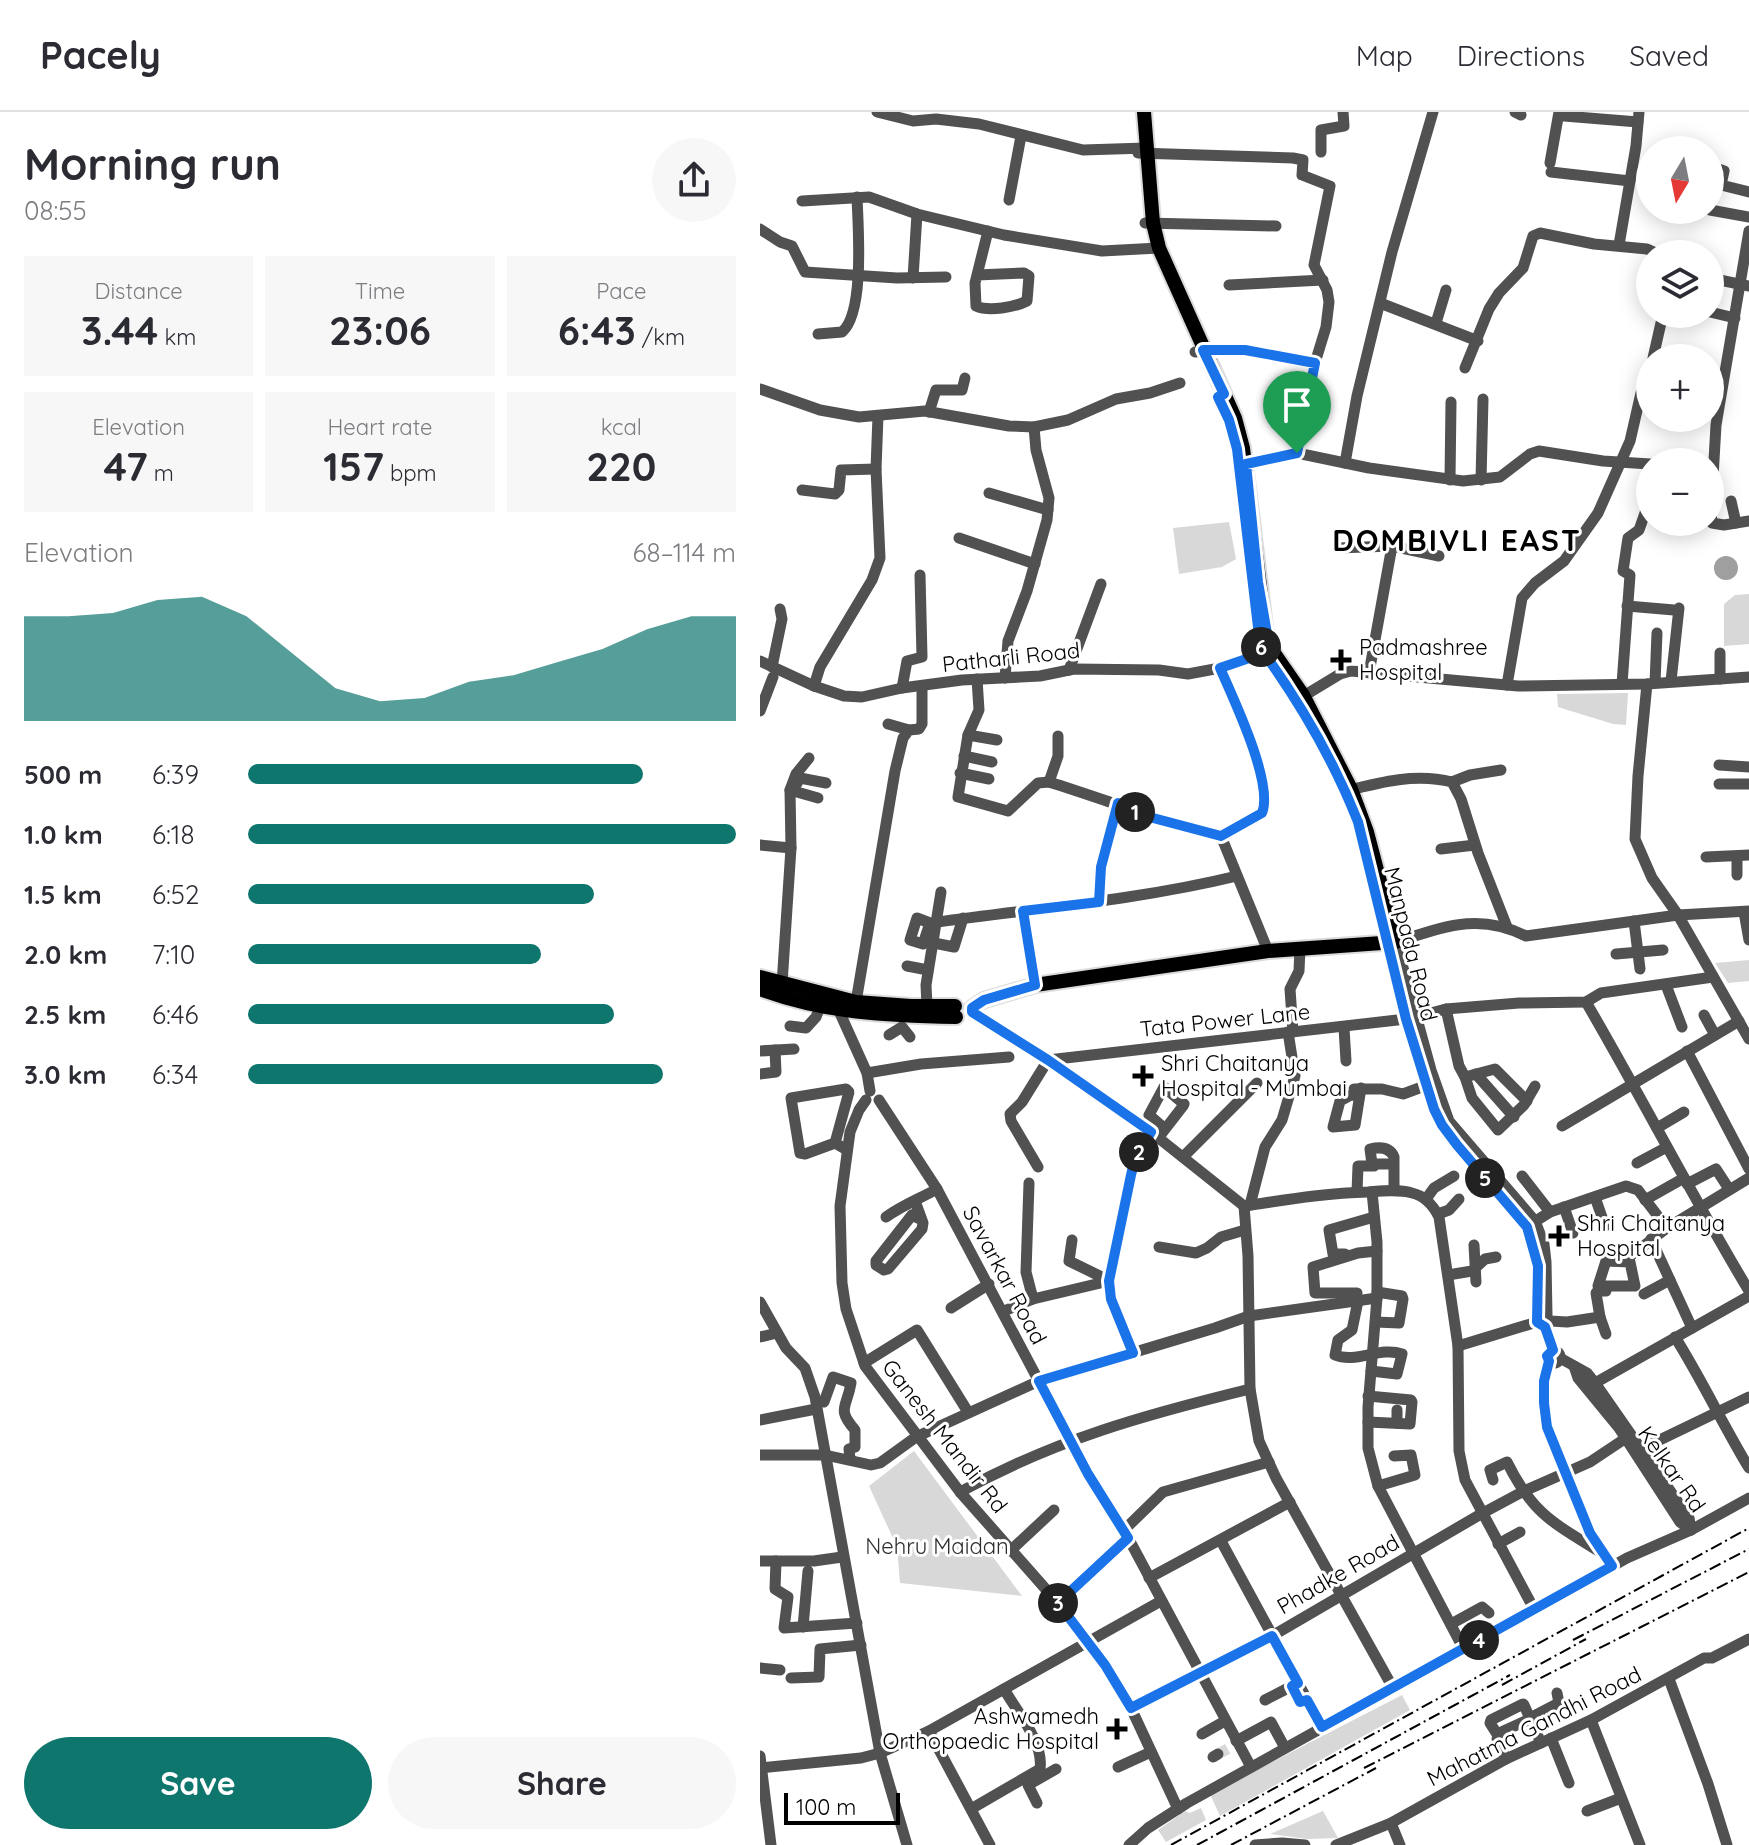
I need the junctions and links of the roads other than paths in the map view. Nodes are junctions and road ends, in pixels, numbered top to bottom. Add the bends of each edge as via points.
1 (877, 112) edge
2 (1136, 112) edge
3 (1144, 112) edge
4 (1343, 112) edge
5 (1433, 112) edge
6 (1562, 114) edge
7 (1638, 117) edge
8 (1021, 136) junction
9 (1142, 151) junction
10 (1321, 152) dead end
11 (1630, 181) junction
12 (1724, 186) edge
13 (1749, 192) edge
14 (857, 197) junction
15 (1009, 200) dead end
16 (802, 201) dead end
17 (1724, 213) edge
18 (917, 214) junction
19 (1749, 217) edge
20 (1149, 223) junction
21 (1276, 226) dead end
22 (760, 229) edge
23 (988, 231) junction
24 (1749, 231) edge
25 (1619, 245) junction
26 (1155, 249) junction
27 (1636, 249) edge
28 (860, 275) junction
29 (977, 275) junction
30 (946, 277) dead end
31 (913, 278) junction
32 (1323, 280) junction
33 (1724, 281) edge
34 (1229, 285) dead end
35 (1745, 285) edge
36 (1446, 290) dead end
37 (1380, 303) junction
38 (1724, 313) edge
39 (1727, 313) junction
40 (1436, 323) junction
41 (818, 334) dead end
42 (1478, 341) junction
43 (1199, 351) junction
44 (1315, 363) junction
45 (1465, 368) dead end
46 (965, 378) dead end
47 (1180, 383) dead end
48 (760, 389) edge
49 (1483, 399) dead end
50 (1451, 402) dead end
51 (929, 412) junction
52 (1636, 413) edge
53 (878, 416) junction
54 (1034, 427) junction
55 (1714, 448) edge
56 (1297, 453) junction
57 (1345, 463) junction
58 (1619, 463) junction
59 (1243, 464) junction
60 (1636, 464) edge
61 (876, 469) junction
62 (1450, 480) junction
63 (1481, 480) junction
64 (802, 490) dead end
65 (989, 493) dead end
66 (1731, 501) dead end
67 (1048, 510) junction
68 (1749, 521) edge
69 (1736, 523) junction
70 (1724, 525) edge
71 (1636, 532) edge
72 (959, 538) dead end
73 (1392, 546) junction
74 (1338, 548) dead end
75 (1439, 556) dead end
76 (1035, 564) junction
77 (920, 575) dead end
78 (1101, 584) dead end
79 (1630, 606) junction
80 (780, 609) dead end
81 (1632, 626) dead end
82 (1657, 633) dead end
83 (1267, 652) junction
84 (760, 661) edge
85 (1717, 662) dead end
86 (1220, 668) junction
87 (1069, 670) junction
88 (773, 672) junction
89 (1369, 673) junction
90 (1749, 677) edge
91 (1005, 678) junction
92 (977, 679) junction
93 (1720, 679) junction
94 (1671, 681) junction
95 (1622, 684) junction
96 (1651, 684) junction
97 (1507, 685) junction
98 (814, 686) junction
99 (922, 687) junction
100 (902, 688) junction
101 (1300, 697) junction
102 (760, 711) edge
103 (888, 724) dead end
104 (909, 730) junction
105 (968, 735) junction
106 (1058, 736) dead end
107 (997, 740) dead end
108 (964, 756) junction
109 (809, 758) dead end
110 (990, 760) dead end
111 (1719, 765) dead end
112 (1749, 767) edge
113 (1501, 770) dead end
114 (960, 773) junction
115 (989, 779) dead end
116 (1049, 782) junction
117 (1452, 782) junction
118 (826, 783) dead end
119 (1719, 784) dead end
120 (1749, 784) edge
121 (1348, 790) junction
122 (792, 791) junction
123 (818, 798) dead end
124 (1118, 803) junction
125 (1221, 836) junction
126 (760, 845) edge
127 (1475, 845) junction
128 (791, 848) junction
129 (1441, 849) dead end
130 (1743, 855) edge
131 (1706, 857) dead end
132 (1737, 875) dead end
133 (1237, 876) junction
134 (941, 892) dead end
135 (1099, 902) junction
136 (1023, 911) junction
137 (1746, 912) edge
138 (1678, 915) junction
139 (963, 918) junction
140 (1634, 921) junction
141 (937, 922) junction
142 (1507, 927) junction
143 (932, 938) junction
144 (1749, 940) edge
145 (1392, 943) junction
146 (1300, 948) junction
147 (1663, 950) dead end
148 (1268, 951) junction
149 (1638, 952) junction
150 (1616, 954) dead end
151 (907, 966) dead end
152 (1640, 969) dead end
153 (928, 970) junction
154 (760, 977) edge
155 (1713, 977) junction
156 (782, 984) junction
157 (1035, 985) junction
158 (1666, 985) junction
159 (760, 989) edge
160 (856, 1002) junction
161 (1586, 1002) junction
162 (927, 1006) junction
163 (820, 1007) junction
164 (967, 1009) junction
165 (1446, 1009) junction
166 (839, 1011) junction
167 (1704, 1015) dead end
168 (1411, 1018) junction
169 (1739, 1021) junction
170 (790, 1026) dead end
171 (905, 1026) junction
172 (1682, 1027) dead end
173 (1344, 1028) junction
174 (1290, 1032) junction
175 (889, 1035) dead end
176 (1715, 1035) junction
177 (1749, 1039) edge
178 (794, 1049) dead end
179 (775, 1050) junction
180 (760, 1051) edge
181 (1687, 1051) junction
182 (1009, 1057) dead end
183 (1048, 1060) junction
184 (1346, 1061) dead end
185 (867, 1073) junction
186 (760, 1074) edge
187 (1471, 1075) junction
188 (1160, 1080) dead end
189 (1633, 1082) junction
190 (1257, 1083) dead end
191 (1430, 1084) junction
192 (1535, 1086) dead end
193 (1361, 1090) junction
194 (872, 1097) junction
195 (1153, 1101) junction
196 (1527, 1101) junction
197 (1336, 1102) dead end
198 (1684, 1112) dead end
199 (1514, 1117) junction
200 (1141, 1124) junction
201 (1562, 1126) dead end
202 (1657, 1128) junction
203 (1158, 1132) junction
204 (1355, 1135) dead end
205 (835, 1143) junction
206 (1667, 1147) junction
207 (847, 1150) junction
208 (1183, 1157) junction
209 (1637, 1163) dead end
210 (1394, 1164) dead end
211 (1038, 1167) dead end
212 (1749, 1169) edge
213 (1454, 1176) dead end
214 (1522, 1176) dead end
215 (1749, 1178) edge
216 (1685, 1181) junction
217 (1651, 1182) dead end
218 (1029, 1183) dead end
219 (937, 1189) junction
220 (1729, 1189) junction
221 (1393, 1190) junction
222 (1357, 1192) junction
223 (1372, 1192) junction
224 (1595, 1197) junction
225 (1649, 1198) junction
226 (1426, 1199) junction
227 (1459, 1199) dead end
228 (915, 1201) junction
229 (1247, 1205) junction
230 (1699, 1206) junction
231 (1564, 1207) junction
232 (1550, 1212) junction
233 (1438, 1214) junction
234 (886, 1217) dead end
235 (1370, 1218) junction
236 (922, 1220) junction
237 (1531, 1224) junction
238 (1605, 1226) dead end
239 (1667, 1228) junction
240 (1245, 1230) junction
241 (1573, 1233) dead end
242 (1651, 1239) junction
243 (1072, 1240) dead end
244 (1390, 1241) dead end
245 (1375, 1245) junction
246 (1474, 1245) dead end
247 (1159, 1247) dead end
248 (1496, 1257) dead end
249 (1475, 1267) junction
250 (1448, 1275) junction
251 (1670, 1280) junction
252 (1109, 1281) junction
253 (1476, 1282) dead end
254 (989, 1284) junction
255 (1640, 1290) junction
256 (1749, 1293) edge
257 (1377, 1295) junction
258 (1351, 1297) junction
259 (1033, 1299) junction
260 (760, 1302) edge
261 (951, 1308) dead end
262 (1004, 1311) junction
263 (1249, 1316) junction
264 (1600, 1317) junction
265 (1543, 1320) junction
266 (1376, 1322) junction
267 (1692, 1328) junction
268 (777, 1333) junction
269 (1606, 1334) dead end
270 (760, 1337) edge
271 (1675, 1337) junction
272 (1458, 1346) junction
273 (1133, 1353) junction
274 (1373, 1353) junction
275 (1554, 1357) junction
276 (864, 1363) junction
277 (1574, 1366) junction
278 (1371, 1371) junction
279 (1039, 1381) junction
280 (1595, 1383) junction
281 (1250, 1389) junction
282 (1749, 1397) edge
283 (1375, 1399) junction
284 (821, 1404) junction
285 (1397, 1410) dead end
286 (1718, 1411) junction
287 (968, 1412) junction
288 (760, 1420) edge
289 (1368, 1422) junction
290 (1397, 1423) junction
291 (916, 1437) junction
292 (1626, 1438) junction
293 (1072, 1439) junction
294 (1643, 1448) junction
295 (846, 1452) junction
296 (760, 1455) edge
297 (825, 1455) junction
298 (1394, 1456) dead end
299 (1269, 1462) junction
300 (1749, 1468) edge
301 (1564, 1473) junction
302 (1493, 1480) dead end
303 (1378, 1486) junction
304 (960, 1492) junction
305 (1522, 1492) junction
306 (1749, 1498) edge
307 (1290, 1502) junction
308 (1054, 1510) dead end
309 (1481, 1514) junction
310 (1691, 1530) junction
311 (1520, 1532) dead end
312 (1126, 1534) junction
313 (1221, 1541) junction
314 (1498, 1544) junction
315 (1010, 1551) junction
316 (1413, 1553) junction
317 (1604, 1554) junction
318 (842, 1557) junction
319 (760, 1561) edge
320 (776, 1561) junction
321 (1612, 1566) junction
322 (808, 1571) dead end
323 (1149, 1578) junction
324 (1343, 1595) junction
325 (1161, 1601) junction
326 (1058, 1603) junction
327 (1534, 1609) junction
328 (1489, 1613) dead end
329 (857, 1623) junction
330 (1451, 1624) junction
331 (803, 1627) junction
332 (1749, 1631) edge
333 (1272, 1636) junction
334 (1749, 1639) edge
335 (1089, 1643) junction
336 (861, 1645) junction
337 (1463, 1648) junction
338 (1704, 1658) junction
339 (760, 1668) edge
340 (780, 1670) dead end
341 (1202, 1674) junction
342 (791, 1678) dead end
343 (1669, 1679) junction
344 (1295, 1685) junction
345 (1393, 1688) junction
346 (1004, 1689) junction
347 (1557, 1693) dead end
348 (1265, 1700) dead end
349 (1131, 1708) junction
350 (1591, 1720) junction
351 (1225, 1721) junction
352 (1531, 1722) junction
353 (1322, 1727) junction
354 (929, 1731) junction
355 (1202, 1734) dead end
356 (1546, 1740) junction
357 (1235, 1744) junction
358 (1285, 1748) junction
359 (1151, 1752) junction
360 (880, 1753) junction
361 (1506, 1759) junction
362 (760, 1764) edge
363 (1118, 1767) dead end
364 (1251, 1767) junction
365 (1056, 1769) dead end
366 (1042, 1773) junction
367 (1569, 1783) dead end
368 (1621, 1798) junction
369 (1037, 1803) dead end
370 (971, 1809) junction
371 (1178, 1809) junction
372 (1587, 1811) dead end
373 (1391, 1823) junction
374 (771, 1845) edge
375 (907, 1845) edge
376 (990, 1845) edge
377 (1129, 1845) edge
378 (1255, 1845) edge
379 (1305, 1845) edge
380 (1339, 1845) edge
381 (1400, 1845) edge
382 (1640, 1845) edge
383 (1727, 1845) edge

1 - 8 street via 913,121 979,124
2 - 9 main road, Manpada Road
3 - 9 main road, Manpada Road
4 - 10 street via 1344,126 1321,130
5 - 37 street
6 - 7 street
6 - 11 street via 1551,168
7 - 11 street
8 - 9 street via 1083,150
8 - 15 street
9 - 20 main road, Manpada Road
9 - 32 street via 1303,160 1302,175 1330,186 1314,265
11 - 25 street
12 - 13 street
14 - 16 street
14 - 18 street
14 - 28 street
17 - 19 street
18 - 23 street
18 - 31 street
20 - 21 street
20 - 26 main road, Manpada Road
22 - 28 street via 792,246 805,272
23 - 26 street via 1102,251
23 - 29 street
24 - 35 street
25 - 27 street
25 - 42 street via 1533,236 1523,268 1489,309
26 - 43 main road, Manpada Road
28 - 31 street
28 - 41 street via 846,330
29 - 29 street via 974,292 979,308 1027,301 1029,276 1024,273
30 - 31 street
32 - 34 street
32 - 44 street via 1329,302
33 - 35 street
35 - 39 street
36 - 40 street
37 - 40 street
37 - 57 street
38 - 39 street
39 - 55 street
40 - 42 street
42 - 45 street
43 - 44 street via 1245,350
43 - 59 main road, Manpada Road via 1235,418
44 - 56 street
46 - 51 street via 962,390 936,390
47 - 54 street
48 - 53 street via 820,410
49 - 63 street
50 - 62 street
51 - 53 street
51 - 54 street
52 - 58 street
53 - 61 street
54 - 67 street
56 - 57 street
56 - 59 street
57 - 62 street
58 - 60 street
58 - 63 street via 1534,451 1503,476
58 - 97 street via 1589,529 1564,561 1522,598
59 - 83 main road, Manpada Road
61 - 64 street via 841,470 835,494
61 - 98 street via 880,558
62 - 63 street
65 - 67 street
66 - 69 street
67 - 76 street
68 - 69 street
69 - 70 street
71 - 79 street via 1628,538 1623,571 1630,575
72 - 76 street
73 - 74 street
73 - 75 street
73 - 89 street
76 - 91 street via 1008,641
77 - 100 street via 922,657 907,661
78 - 87 street
79 - 81 street
79 - 94 street via 1677,609
79 - 95 street
80 - 88 street
82 - 96 street
83 - 86 street, Patharli Road
83 - 101 main road, Manpada Road
84 - 88 street, Patharli Road
85 - 93 street
86 - 87 street, Patharli Road via 1188,674
86 - 125 street via 1253,749 1264,807 1259,816
87 - 91 street, Patharli Road
88 - 98 street, Patharli Road
88 - 102 street
89 - 97 street
89 - 101 street via 1345,672
90 - 93 street
91 - 92 street, Patharli Road
92 - 99 street, Patharli Road
92 - 105 street via 979,710
93 - 94 street
94 - 96 street
95 - 96 street
95 - 97 street
96 - 138 street via 1635,839 1652,878
98 - 100 street, Patharli Road via 862,697
99 - 100 street, Patharli Road
99 - 104 street via 922,724
101 - 121 main road, Manpada Road
103 - 104 street
104 - 160 street via 895,771
105 - 107 street
105 - 108 street
106 - 116 street
108 - 110 street
108 - 114 street
109 - 122 street via 796,774
111 - 112 street
113 - 117 street
114 - 115 street
114 - 116 street via 960,799 1008,811 1038,783
116 - 124 street
117 - 121 street via 1431,777
117 - 127 street
118 - 122 street via 797,778
119 - 120 street
121 - 145 main road, Manpada Road via 1367,832
122 - 123 street
122 - 128 street
124 - 125 street via 1138,814
124 - 135 street via 1101,867
125 - 133 street
126 - 128 street
127 - 129 street
127 - 142 street
128 - 156 street
130 - 131 street
130 - 132 street
133 - 135 street
133 - 148 street
134 - 141 street
135 - 136 street
136 - 139 street
136 - 157 street
137 - 138 street
137 - 144 street
138 - 140 street
138 - 155 street
139 - 141 street
139 - 143 street via 955,946
140 - 142 street via 1526,936
140 - 149 street
141 - 143 street
142 - 145 street via 1482,922 1449,925
143 - 153 street
145 - 146 main road
145 - 168 street, Manpada Road
146 - 148 main road
146 - 174 street via 1299,971 1290,989
147 - 149 street
148 - 157 main road
149 - 150 street
149 - 152 street
151 - 153 street
153 - 162 street
154 - 156 main road
155 - 158 street, Tata Power Lane
155 - 169 street
156 - 160 main road
157 - 164 main road
158 - 161 street, Tata Power Lane via 1601,993
158 - 172 street
159 - 163 main road
160 - 162 main road
161 - 165 street, Tata Power Lane
161 - 189 street
162 - 164 main road
163 - 166 main road
163 - 170 street via 806,1028
164 - 171 main road
164 - 183 street
165 - 168 street, Tata Power Lane
165 - 187 street via 1459,1066
166 - 171 main road
166 - 185 street
167 - 176 street
168 - 173 street, Tata Power Lane
168 - 191 street, Manpada Road
169 - 176 street
169 - 177 street
171 - 175 street
173 - 174 street, Tata Power Lane
173 - 184 street
174 - 183 street, Tata Power Lane
174 - 229 street via 1295,1076
176 - 181 street
178 - 179 street
179 - 180 street
179 - 186 street via 776,1072
181 - 189 street
181 - 212 street
182 - 185 street
183 - 200 street
183 - 211 street via 1010,1114
185 - 194 street
187 - 196 street via 1495,1069
187 - 199 street
187 - 199 street via 1472,1098 1497,1129
188 - 195 street
189 - 201 street
189 - 202 street
190 - 208 street
191 - 193 street via 1403,1094
191 - 237 street, Manpada Road via 1449,1121
192 - 196 street
193 - 197 street via 1343,1094
193 - 204 street
194 - 207 street, Ganesh Mandir Rd via 859,1110
194 - 219 street, Savarkar Road
195 - 200 street
195 - 203 street via 1149,1116
195 - 203 street via 1164,1087 1183,1102
196 - 199 street
198 - 202 street
200 - 203 street
202 - 206 street
203 - 208 street
203 - 252 street via 1135,1159
205 - 205 street via 800,1153 791,1098 849,1092
205 - 207 street
206 - 209 street
206 - 216 street
207 - 276 street, Ganesh Mandir Rd via 840,1206 842,1283
208 - 229 street
210 - 221 street
213 - 226 street
214 - 232 street
215 - 220 street
216 - 220 street via 1716,1169
216 - 225 street
216 - 230 street
217 - 225 street
218 - 259 street via 1026,1272
219 - 228 street
219 - 254 street, Savarkar Road
220 - 230 street
221 - 222 street via 1391,1166 1359,1165
221 - 223 street
221 - 226 street
222 - 223 street
222 - 229 street
223 - 235 street
224 - 225 street via 1626,1186
224 - 231 street
224 - 238 street
225 - 239 street
226 - 233 street
227 - 233 street
228 - 234 street
228 - 236 street
229 - 240 street
230 - 239 street
230 - 256 street
231 - 232 street
231 - 241 street
232 - 237 street
233 - 250 street
235 - 245 street
235 - 245 street via 1329,1230 1333,1254
236 - 236 street via 922,1229 888,1269 876,1265 912,1215
237 - 265 street, Manpada Road via 1544,1244
239 - 242 street
240 - 247 street via 1196,1253
240 - 263 street
242 - 251 street
242 - 255 street via 1630,1258
243 - 252 street via 1069,1261
244 - 245 street
245 - 257 street
245 - 258 street via 1313,1267 1315,1293
246 - 249 street
248 - 249 street
249 - 250 street
249 - 253 street
250 - 272 street
251 - 255 street
251 - 267 street
252 - 259 street
252 - 273 street
254 - 261 street
254 - 262 street, Savarkar Road
255 - 264 street via 1598,1291
256 - 267 street
257 - 258 street
257 - 266 street
257 - 266 street via 1403,1299 1399,1323
258 - 263 street
258 - 274 street via 1352,1330 1338,1340 1334,1353 1344,1358
259 - 262 street
260 - 268 street
262 - 279 street, Savarkar Road
263 - 273 street
263 - 281 street
264 - 265 street
264 - 269 street
265 - 272 street
265 - 275 street, Manpada Road
266 - 274 street
267 - 271 street
268 - 270 street
268 - 284 street via 805,1368
271 - 280 street
271 - 286 street
272 - 309 street via 1459,1451
273 - 279 street
274 - 278 street
274 - 278 street via 1402,1354 1397,1374
275 - 277 street, Kelkar Rd
275 - 301 street via 1544,1381 1545,1415
276 - 287 street via 917,1330
276 - 291 street, Ganesh Mandir Rd
277 - 280 street, Kelkar Rd
277 - 292 street, Kelkar Rd
278 - 283 street
279 - 287 street
279 - 293 street, Savarkar Road
280 - 294 street, Kelkar Rd
281 - 293 street
281 - 299 street via 1259,1441
282 - 286 street
283 - 289 street
283 - 290 street via 1412,1401 1411,1423
284 - 288 street
284 - 295 street via 833,1377 851,1383 844,1410 855,1430 855,1447
284 - 297 street
285 - 290 street
286 - 294 street
286 - 300 street
287 - 291 street
289 - 290 street
289 - 303 street via 1369,1457
291 - 295 street via 871,1465
291 - 304 street, Ganesh Mandir Rd
292 - 301 street, Phadke Road
292 - 310 street, Kelkar Rd via 1680,1522
293 - 304 street
293 - 312 street, Savarkar Road
294 - 310 street, Kelkar Rd via 1689,1518
295 - 297 street
296 - 297 street
297 - 318 street
298 - 303 street via 1411,1455 1415,1474
299 - 307 street
299 - 312 street via 1163,1492
301 - 305 street, Phadke Road
301 - 317 street
302 - 305 street via 1490,1470 1507,1462
303 - 316 street
304 - 315 street, Ganesh Mandir Rd
305 - 309 street, Phadke Road
305 - 317 street via 1546,1519
306 - 310 street
307 - 313 street
307 - 324 street
308 - 315 street
309 - 314 street
309 - 316 street, Phadke Road
310 - 321 street
311 - 314 street
312 - 323 street, Savarkar Road
312 - 326 street
313 - 323 street
313 - 333 street
314 - 327 street
315 - 326 street, Ganesh Mandir Rd
316 - 324 street, Phadke Road
316 - 330 street
317 - 321 street
318 - 320 street
318 - 329 street
319 - 320 street
320 - 331 street via 775,1589 788,1597 784,1628
321 - 327 street
322 - 331 street
323 - 325 street, Savarkar Road
324 - 333 street, Phadke Road
324 - 345 street
325 - 335 street
325 - 341 street, Savarkar Road
326 - 335 street, Ganesh Mandir Rd
327 - 337 street
328 - 330 street via 1482,1607
329 - 331 street
329 - 336 street
330 - 337 street
332 - 338 street
333 - 341 street, Phadke Road
333 - 344 street
334 - 338 street, Mahatma Gandhi Road
335 - 346 street
335 - 349 street, Ganesh Mandir Rd
336 - 342 street via 820,1649 819,1677
336 - 360 street
337 - 345 street
338 - 343 street, Mahatma Gandhi Road
339 - 340 street
341 - 349 street, Phadke Road
341 - 351 street, Savarkar Road
343 - 350 street, Mahatma Gandhi Road
343 - 383 street
344 - 348 street
344 - 353 street
345 - 353 street
346 - 354 street
346 - 366 street via 1035,1742
347 - 352 street via 1558,1705
349 - 359 street, Ganesh Mandir Rd
350 - 356 street, Mahatma Gandhi Road
350 - 368 street
351 - 355 street
351 - 357 street, Savarkar Road
352 - 356 street
352 - 361 street via 1497,1738
353 - 358 street
354 - 360 street
354 - 370 street
356 - 361 street, Mahatma Gandhi Road
356 - 367 street
357 - 358 street via 1271,1722
357 - 364 street, Savarkar Road
358 - 364 street
359 - 363 street
359 - 371 street, Ganesh Mandir Rd
360 - 362 street
360 - 375 street
361 - 373 street, Mahatma Gandhi Road
362 - 374 street
364 - 371 street
365 - 366 street
366 - 369 street via 1027,1786
366 - 370 street
368 - 372 street
368 - 382 street
370 - 376 street
371 - 377 street
373 - 380 street, Mahatma Gandhi Road
373 - 381 street
378 - 379 street

